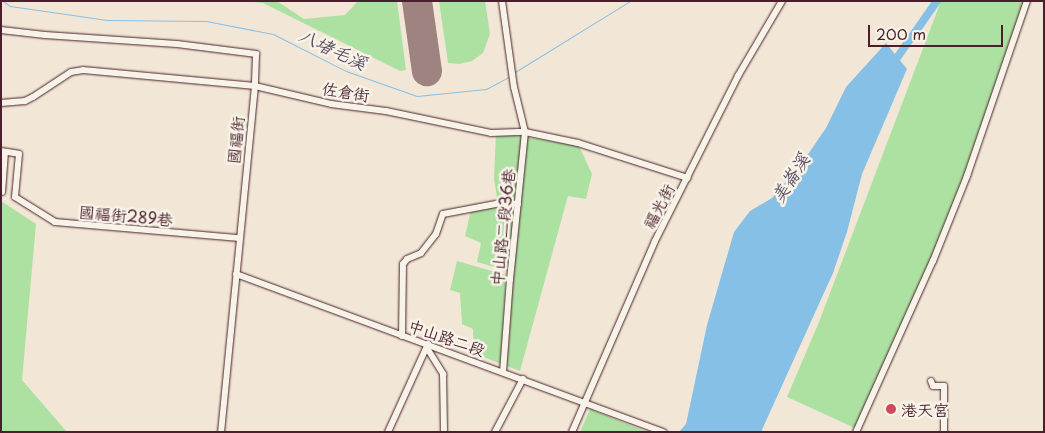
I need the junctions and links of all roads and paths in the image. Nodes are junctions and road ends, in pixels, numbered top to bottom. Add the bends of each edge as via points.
1 (502, 1) edge
2 (782, 1) edge
3 (1027, 1) edge
4 (1, 30) edge
5 (255, 86) junction
6 (1, 103) edge
7 (525, 132) junction
8 (3, 152) edge
9 (688, 178) junction
10 (2, 192) edge
11 (518, 204) junction
12 (239, 238) junction
13 (236, 274) junction
14 (402, 336) junction
15 (428, 346) junction
16 (503, 372) junction
17 (522, 379) junction
18 (931, 381) dead end
19 (585, 401) junction
20 (221, 432) edge
21 (388, 432) edge
22 (444, 432) edge
23 (495, 432) edge
24 (572, 432) edge
25 (664, 432) edge
26 (856, 432) edge
27 (944, 432) edge

1 - 7 street, 中山路二段36巷 via 514,87
2 - 9 street, 福光街 via 738,76
3 - 26 street via 967,176 933,261
4 - 5 street, 國福街 via 178,44 256,54
5 - 6 street, 佐倉街 via 83,70 71,72 33,97
5 - 7 street, 佐倉街 via 331,104 386,111 491,133
5 - 12 street, 國福街
7 - 9 street, 佐倉街 via 578,143
7 - 11 street, 中山路二段36巷
8 - 10 street
8 - 12 street, 國福街289巷 via 19,154 16,198 55,222
9 - 19 street, 福光街 via 655,241
11 - 14 street via 500,203 443,214 436,234 421,253 407,258 403,264
11 - 16 street, 中山路二段36巷
12 - 13 street, 國福街
13 - 14 street, 中山路二段
13 - 20 street, 國福街
14 - 15 street, 中山路二段
15 - 16 street, 中山路二段
15 - 21 street
15 - 22 street via 443,374
16 - 17 street, 中山路二段
17 - 19 street, 中山路二段
17 - 23 street
18 - 27 street via 933,386 944,386
19 - 24 street, 福光街
19 - 25 street, 中山路二段

